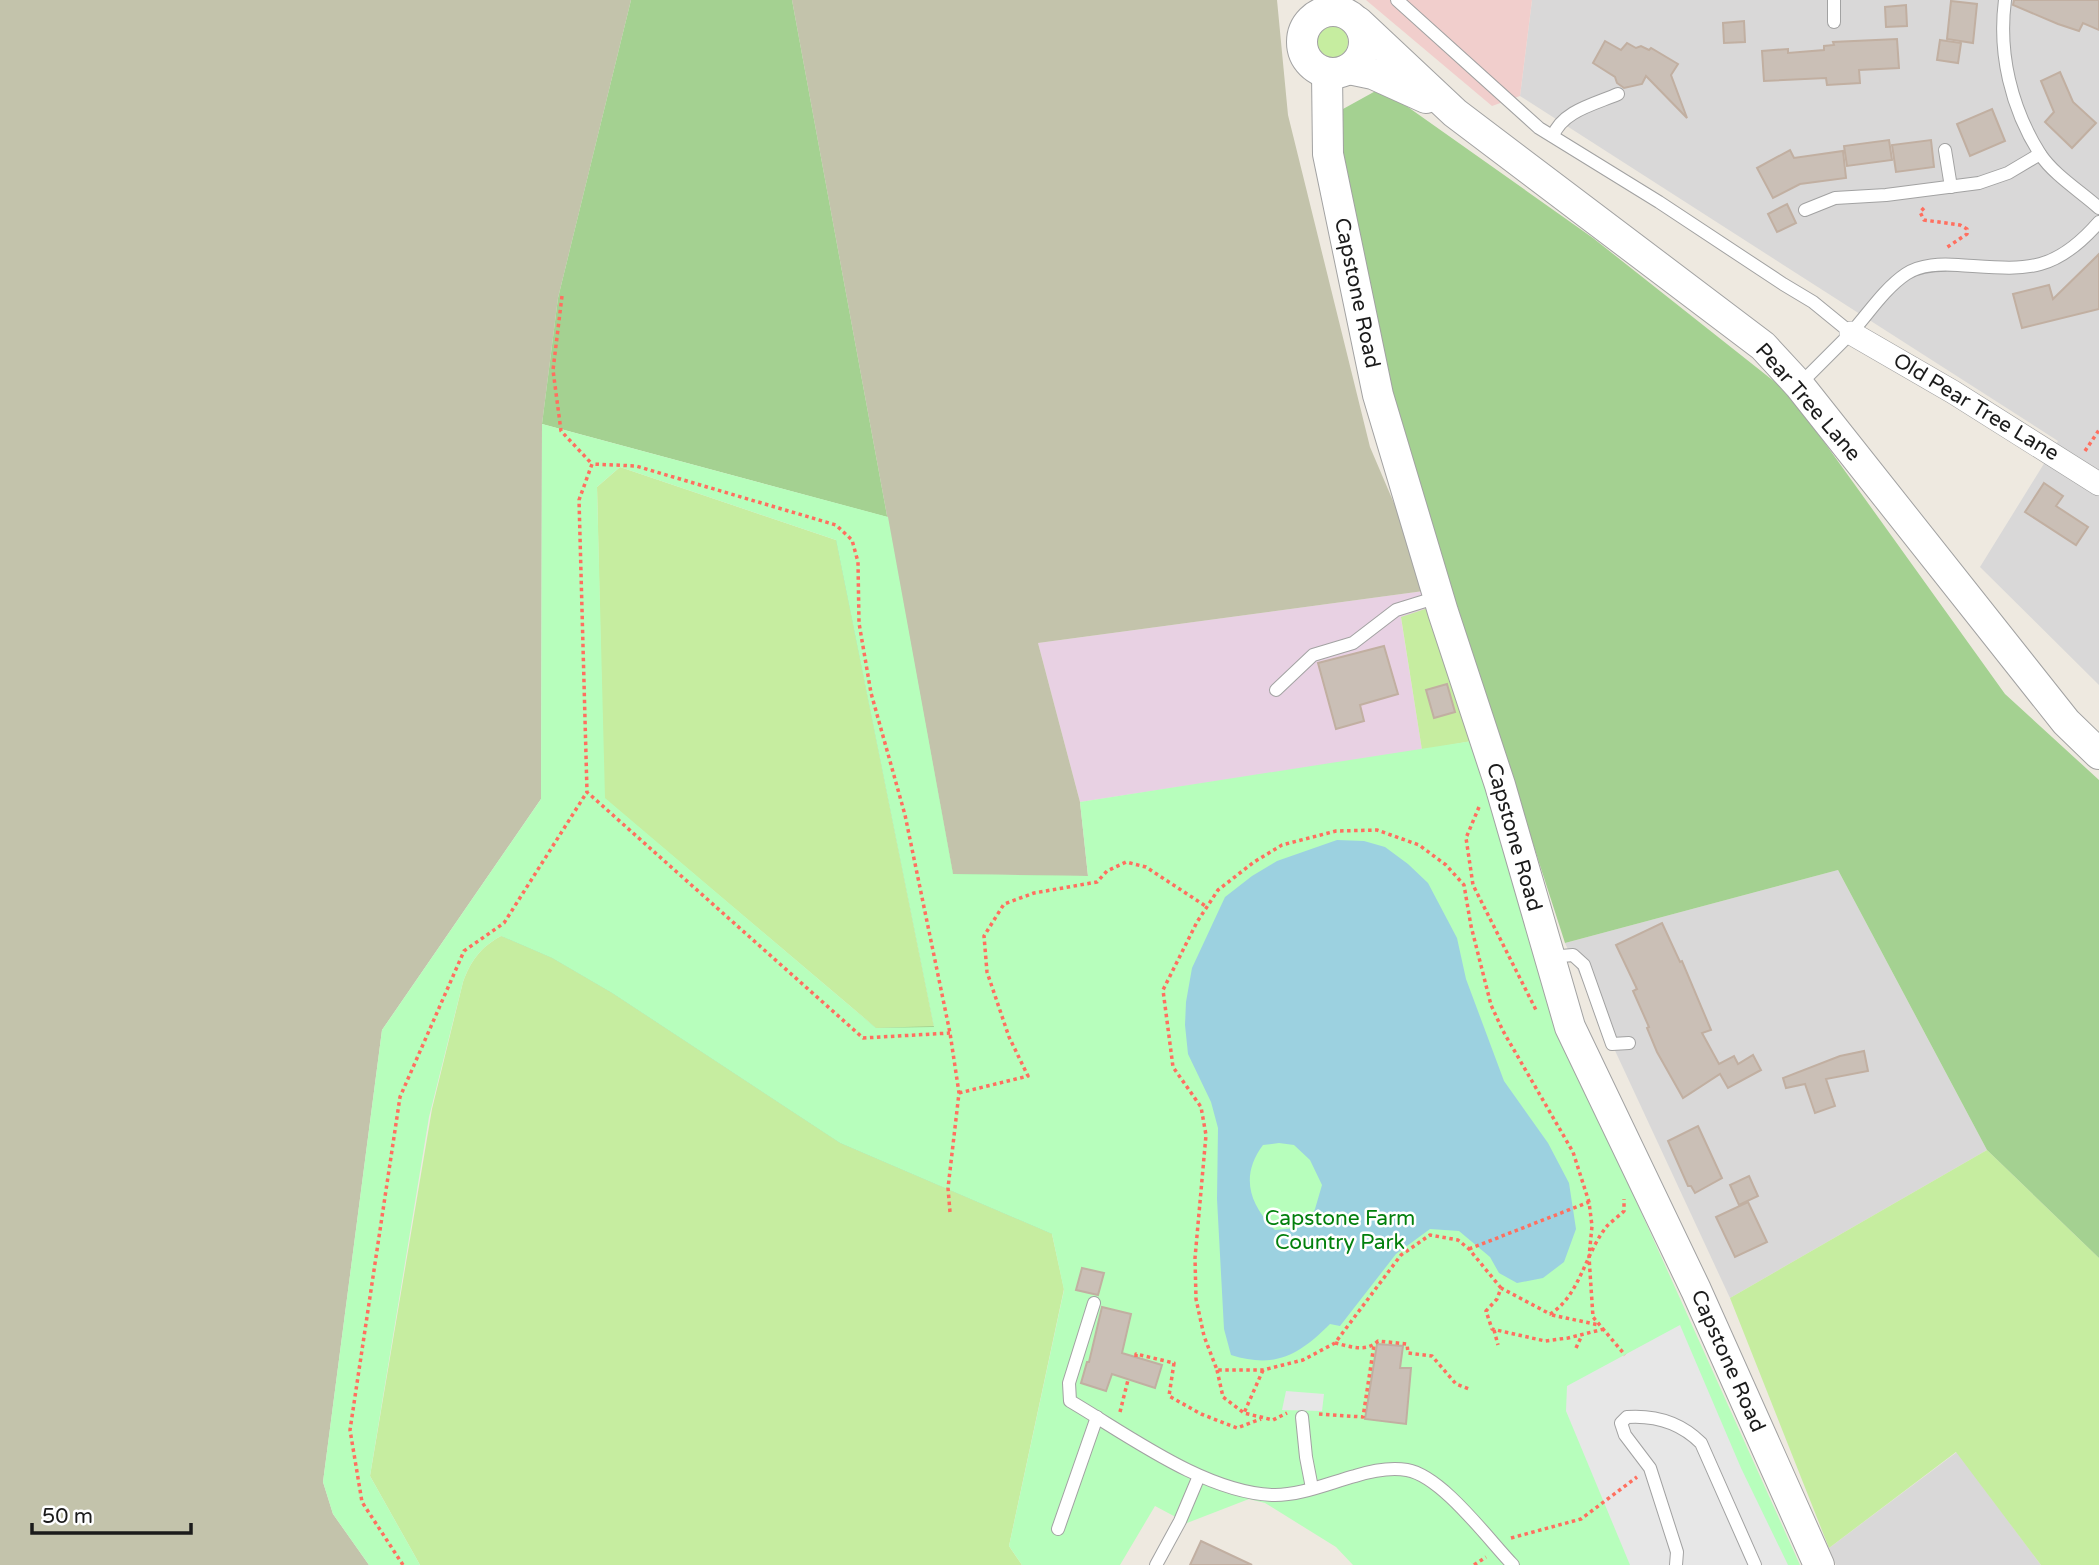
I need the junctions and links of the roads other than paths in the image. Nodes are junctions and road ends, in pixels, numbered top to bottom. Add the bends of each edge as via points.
1 (1397, 0) edge
2 (1834, 0) edge
3 (2005, 0) edge
4 (1341, 11) edge
5 (1302, 13) edge
6 (1834, 22) dead end
7 (1338, 71) junction
8 (1618, 94) dead end
9 (1455, 113) junction
10 (1553, 136) junction
11 (1945, 150) dead end
12 (2040, 154) junction
13 (1951, 187) junction
14 (2099, 208) edge
15 (1805, 210) dead end
16 (2099, 222) edge
17 (1851, 333) junction
18 (1799, 385) junction
19 (2099, 484) edge
20 (1438, 597) junction
21 (1276, 690) dead end
22 (2099, 754) edge
23 (1549, 957) junction
24 (1629, 1042) dead end
25 (1094, 1303) dead end
26 (1302, 1414) road end
27 (1097, 1417) junction
28 (1199, 1476) junction
29 (1312, 1488) junction
30 (1058, 1529) dead end
31 (1156, 1565) edge
32 (1513, 1565) edge
33 (1676, 1565) edge
34 (1755, 1565) edge
35 (1819, 1565) edge

1 - 10 lane
2 - 6 lane
3 - 12 lane via 2003,45 2008,80
4 - 5 street
4 - 7 street via 1363,32 1362,53 1357,62
4 - 9 street, Pear Tree Lane
5 - 7 street via 1304,56 1318,70
7 - 9 street, Pear Tree Lane via 1373,74
7 - 20 street, Capstone Road via 1328,154 1378,395
8 - 10 lane via 1565,117
9 - 18 street, Pear Tree Lane via 1763,346
10 - 17 lane via 1813,302
11 - 13 lane
12 - 13 lane via 1993,180
12 - 14 lane
13 - 15 lane via 1835,198
16 - 17 lane via 2069,251 2045,264 2021,269 1935,264 1907,274
17 - 18 lane
17 - 19 street, Old Pear Tree Lane
18 - 22 street, Pear Tree Lane via 2066,722
20 - 21 lane via 1396,610 1353,643 1313,655
20 - 23 street, Capstone Road via 1500,785
23 - 24 lane via 1573,955 1584,965 1612,1044
23 - 35 street, Capstone Road via 1570,1027 1696,1290
25 - 27 lane via 1069,1383 1070,1401
26 - 29 lane
27 - 28 lane
27 - 30 lane
28 - 29 lane via 1273,1495
28 - 31 lane
29 - 32 lane via 1377,1470 1409,1470 1439,1486
33 - 34 lane via 1677,1552 1650,1468 1621,1423 1627,1417 1644,1416 1686,1428 1702,1443

